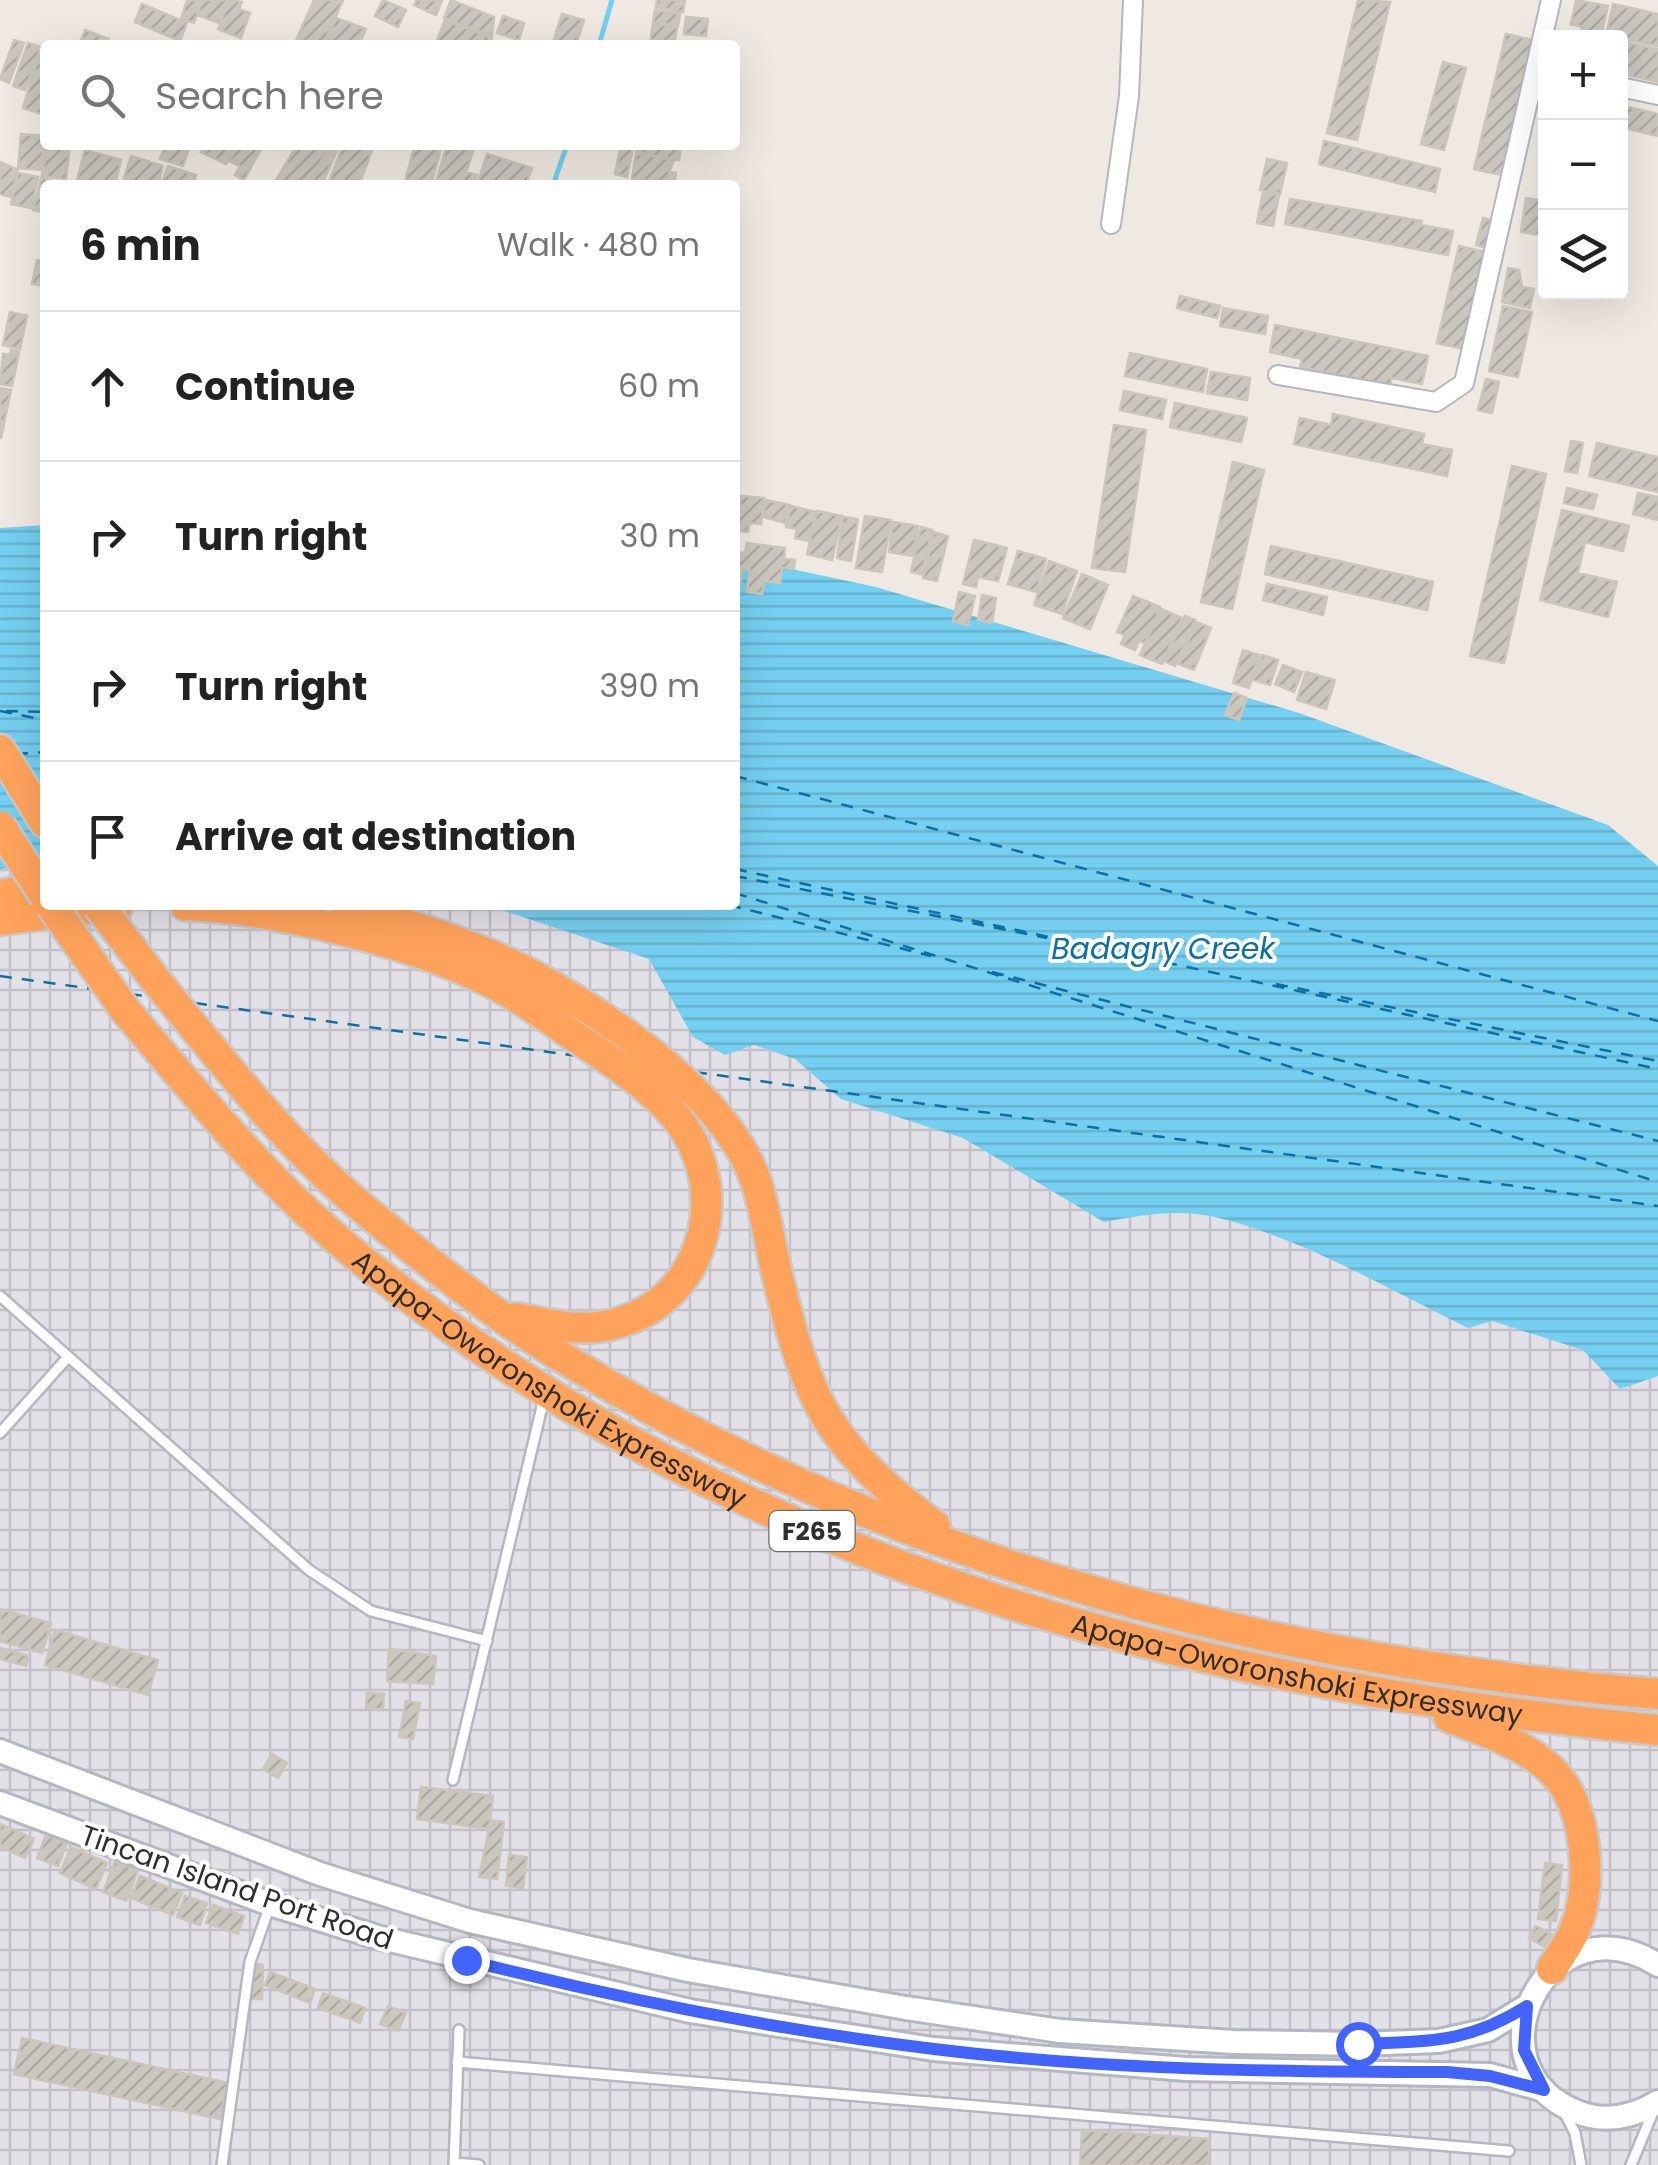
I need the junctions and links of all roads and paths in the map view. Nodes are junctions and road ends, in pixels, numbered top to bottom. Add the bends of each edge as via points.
1 (1133, 0) edge
2 (1551, 0) edge
3 (1546, 30) edge
4 (1538, 77) edge
5 (1628, 89) edge
6 (1658, 95) edge
7 (1111, 224) dead end
8 (1278, 375) dead end
9 (0, 750) edge
10 (40, 814) edge
11 (0, 826) edge
12 (40, 888) edge
13 (40, 889) edge
14 (0, 895) edge
15 (54, 910) edge
16 (79, 910) edge
17 (102, 910) edge
18 (221, 910) edge
19 (361, 910) edge
20 (0, 920) edge
21 (0, 1296) edge
22 (503, 1316) junction
23 (68, 1357) junction
24 (545, 1394) junction
25 (0, 1433) edge
26 (966, 1550) junction
27 (487, 1641) junction
28 (1658, 1694) edge
29 (1394, 1696) junction
30 (1658, 1730) edge
31 (0, 1751) edge
32 (453, 1780) dead end
33 (0, 1803) edge
34 (270, 1904) junction
35 (1658, 1965) edge
36 (1552, 1969) junction
37 (1527, 2006) junction
38 (458, 2030) dead end
39 (457, 2062) junction
40 (1552, 2097) junction
41 (1657, 2102) edge
42 (1509, 2151) dead end
43 (454, 2164) edge
44 (222, 2165) edge
45 (478, 2165) edge
46 (1581, 2165) edge
47 (1632, 2165) edge

1 - 7 street via 1129,96
2 - 3 street
4 - 8 street via 1464,382 1436,402
5 - 6 street
9 - 10 highway
11 - 12 highway, bridge
13 - 14 highway
15 - 24 highway, Apapa-Oworonshoki Expressway / F265, bridge via 124,1010 271,1177 352,1252
16 - 20 highway
17 - 22 highway, Apapa-Oworonshoki Expressway / F265, bridge via 156,982 326,1175
18 - 22 highway via 309,922 398,947 504,990 668,1108 708,1181 707,1222 681,1283 654,1309 613,1324 579,1330
19 - 26 highway via 437,934 542,980 648,1052 704,1100 756,1181 797,1354 820,1411 889,1491
21 - 23 lane
22 - 26 highway, Apapa-Oworonshoki Expressway / F265 via 693,1431
23 - 25 lane
23 - 27 lane via 308,1570 371,1611
24 - 27 lane
24 - 29 highway, Apapa-Oworonshoki Expressway / F265 via 730,1495 937,1580 1190,1654
26 - 28 highway, Apapa-Oworonshoki Expressway / F265 via 1082,1588 1329,1651
27 - 32 lane
29 - 30 highway, Apapa-Oworonshoki Expressway / F265
29 - 36 highway via 1496,1736 1560,1780 1584,1848 1582,1899 1576,1928
31 - 37 street, Tincan Island Port Road via 320,1874 470,1921 688,1970 906,2008 1060,2032 1358,2044 1488,2030
33 - 34 street, Tincan Island Port Road
34 - 40 street, Tincan Island Port Road via 538,1978 690,2011 934,2049 1186,2068 1447,2072 1490,2076
34 - 44 lane via 250,1962
35 - 36 street via 1610,1949 1579,1954
36 - 37 street
37 - 40 street via 1524,2050
38 - 39 lane
39 - 42 lane
39 - 43 lane
40 - 41 street, Tincan Island Port Road via 1586,2116 1616,2118
40 - 46 lane via 1575,2133
41 - 47 lane
43 - 45 lane

